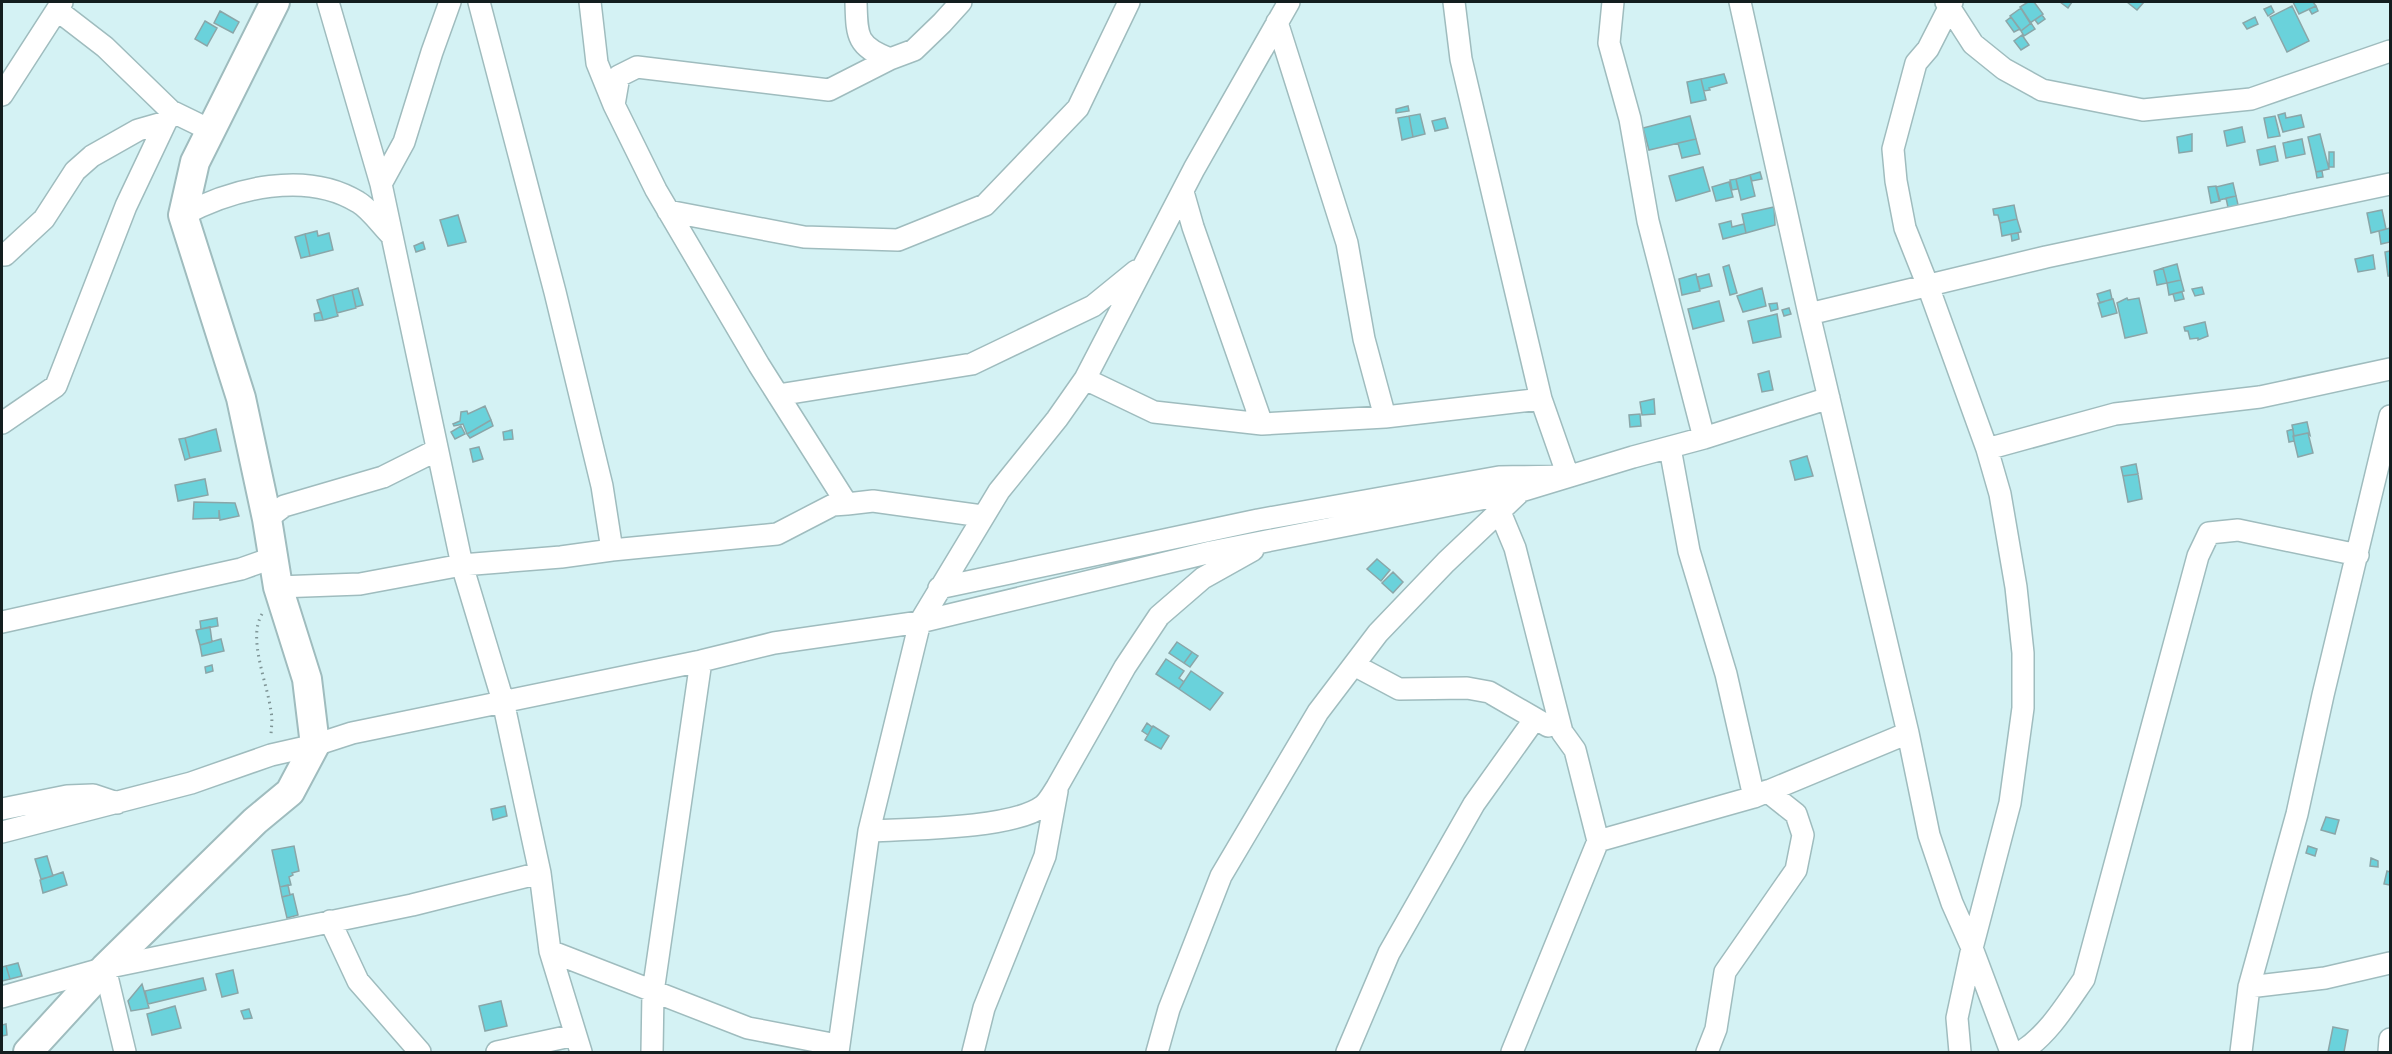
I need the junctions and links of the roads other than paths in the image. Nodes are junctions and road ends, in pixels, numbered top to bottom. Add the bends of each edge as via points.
1 (275, 2) edge
2 (328, 2) edge
3 (450, 2) edge
4 (479, 2) edge
5 (590, 2) edge
6 (856, 2) edge
7 (961, 2) edge
8 (1129, 2) edge
9 (1289, 2) edge
10 (1454, 2) edge
11 (1613, 2) edge
12 (1740, 2) edge
13 (1949, 3) edge
14 (60, 6) edge
15 (1277, 22) junction
16 (2391, 51) edge
17 (890, 59) junction
18 (2, 94) edge
19 (614, 105) junction
20 (168, 117) junction
21 (210, 130) junction
22 (381, 184) junction
23 (2391, 184) edge
24 (1182, 192) junction
25 (668, 211) junction
26 (183, 215) junction
27 (391, 235) junction
28 (2, 255) edge
29 (1144, 264) junction
30 (1928, 286) junction
31 (1809, 314) junction
32 (2391, 369) edge
33 (1085, 379) junction
34 (778, 395) junction
35 (1829, 398) junction
36 (1541, 399) junction
37 (2391, 416) edge
38 (1385, 417) junction
39 (2, 423) edge
40 (1262, 424) junction
41 (1704, 438) junction
42 (1670, 448) junction
43 (1987, 449) junction
44 (437, 450) junction
45 (1568, 476) junction
46 (1521, 491) junction
47 (847, 504) junction
48 (1500, 512) junction
49 (982, 516) junction
50 (267, 519) junction
51 (1278, 538) junction
52 (612, 550) junction
53 (2358, 555) junction
54 (272, 558) junction
55 (462, 565) junction
56 (278, 587) junction
57 (939, 588) junction
58 (2, 622) edge
59 (920, 622) junction
60 (701, 661) junction
61 (1354, 665) junction
62 (503, 701) junction
63 (1534, 720) junction
64 (1562, 732) junction
65 (1908, 733) junction
66 (315, 745) junction
67 (1057, 787) junction
68 (1761, 794) junction
69 (118, 803) junction
70 (2, 809) edge
71 (869, 831) junction
72 (2, 832) edge
73 (1598, 841) junction
74 (540, 873) junction
75 (330, 921) junction
76 (1972, 948) junction
77 (550, 951) junction
78 (2391, 963) edge
79 (105, 968) junction
80 (2249, 987) junction
81 (653, 992) junction
82 (2, 997) edge
83 (2391, 1039) edge
84 (578, 1044) edge
85 (837, 1049) edge
86 (28, 1053) edge
87 (125, 1053) edge
88 (420, 1053) edge
89 (497, 1053) edge
90 (652, 1053) edge
91 (973, 1053) edge
92 (1157, 1053) edge
93 (1347, 1053) edge
94 (1512, 1053) edge
95 (1707, 1053) edge
96 (1960, 1053) edge
97 (2012, 1053) edge
98 (2021, 1053) edge
99 (2241, 1053) edge
100 (2389, 1053) edge

1 - 21 street
2 - 22 street
3 - 22 street via 404,142
4 - 52 street via 555,292 602,486
5 - 19 street via 597,63
6 - 17 street via 857,32 869,51
7 - 17 street via 914,50
8 - 25 street via 1078,108 985,205 898,240 804,237
9 - 15 street
10 - 36 street via 1461,59
11 - 41 street via 1609,43 1630,119 1648,220
12 - 31 street
13 - 16 street via 1973,44 2004,69 2042,90 2143,110 2251,99
13 - 30 street via 1928,49 1916,63 1893,149 1905,228
14 - 18 street
14 - 20 street via 105,47
15 - 24 street
15 - 38 street via 1347,243 1364,339
17 - 19 street via 829,90 637,67 619,76
19 - 25 street
20 - 21 street
20 - 28 street via 92,156 75,171 44,219
20 - 39 street via 126,206 56,386
21 - 26 street via 195,162
22 - 27 street
23 - 30 street
24 - 29 street
24 - 40 street
25 - 34 street
26 - 27 street via 209,202 276,185 320,188 359,202
26 - 50 street via 240,398
27 - 44 street
29 - 33 street
29 - 34 street via 1093,306 972,364
30 - 31 street
30 - 43 street
31 - 35 street
32 - 43 street via 2260,397 2115,414
33 - 40 street via 1154,412
33 - 49 street
34 - 47 street
35 - 41 street
35 - 65 street
36 - 38 street
36 - 45 street
37 - 53 street
38 - 40 street
41 - 42 street
42 - 45 street
42 - 68 street via 1689,550
43 - 76 street via 2000,494 2016,587 2023,653 2023,708 2010,802
44 - 50 street via 383,477 284,506
44 - 55 street
45 - 46 street
45 - 57 street via 1499,477 1269,518
46 - 48 street
46 - 51 street
47 - 49 street via 873,501
47 - 52 street via 833,505 777,534
48 - 61 street via 1377,633
48 - 64 street via 1515,548
49 - 57 street
50 - 54 street
51 - 59 street
51 - 67 street via 1203,578 1159,616 1125,667
52 - 55 street
53 - 80 street via 2297,814
53 - 98 street via 2238,530 2209,532 2198,556 2084,979 2055,1021
54 - 56 street
54 - 58 street via 241,569
55 - 56 street via 360,584
55 - 62 street
56 - 66 street via 306,679
57 - 59 street
59 - 60 street via 774,643
59 - 71 street
60 - 62 street
60 - 81 street
61 - 63 street via 1398,689 1467,688 1490,692
61 - 92 street via 1317,712 1221,876 1169,1009
62 - 66 street via 352,733
62 - 74 street
63 - 64 street
63 - 93 street via 1474,804 1389,953
64 - 73 street via 1575,750
65 - 68 street
65 - 76 street via 1929,835
66 - 69 street
66 - 79 street via 290,792 255,821
67 - 71 street via 1045,805 1011,818 974,825
67 - 91 street via 1045,856 984,1008
68 - 73 street
68 - 95 street via 1796,814 1803,836 1796,870 1725,972 1716,1029
69 - 70 street via 93,795 67,796
69 - 72 street
71 - 85 street
73 - 94 street
74 - 75 street
74 - 77 street
75 - 79 street
75 - 88 street via 358,981
76 - 96 street via 1958,1018
76 - 97 street
77 - 81 street
77 - 84 street
78 - 80 street via 2325,978
79 - 82 street
79 - 86 street
79 - 87 street
80 - 99 street
81 - 85 street via 748,1028
81 - 90 street
83 - 100 street
84 - 89 street

